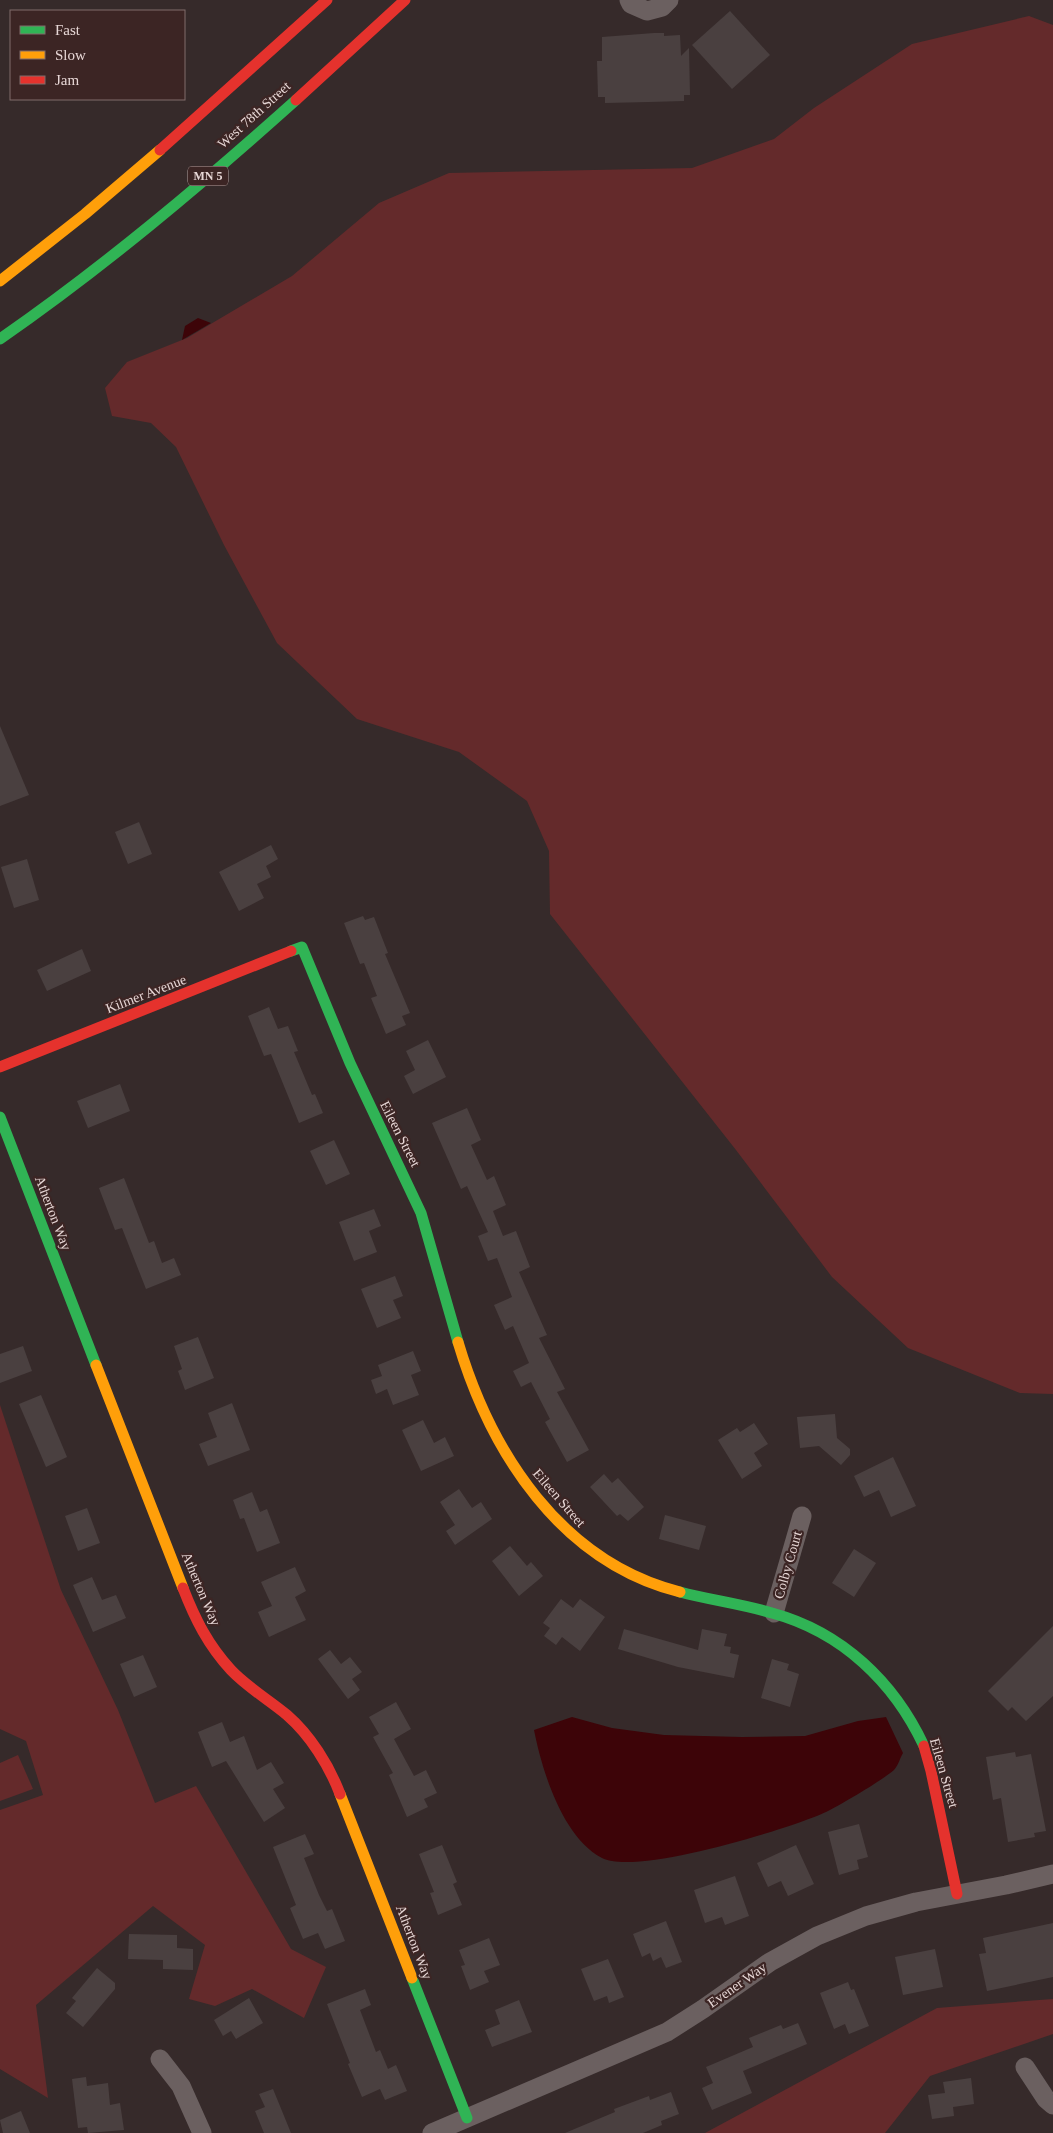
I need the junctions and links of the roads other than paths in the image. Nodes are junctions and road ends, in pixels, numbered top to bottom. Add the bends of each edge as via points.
1 (327, 0) edge
2 (405, 0) edge
3 (629, 0) edge
4 (670, 0) edge
5 (0, 281) edge
6 (0, 339) edge
7 (302, 947) joint
8 (0, 1067) edge
9 (0, 1117) edge
10 (802, 1516) dead end
11 (774, 1613) junction
12 (1053, 1874) edge
13 (957, 1894) junction
14 (160, 2058) dead end
15 (1025, 2067) dead end
16 (1053, 2105) edge
17 (467, 2118) junction
18 (202, 2133) edge
19 (432, 2133) edge

1 - 5 street via 142,166 51,243
2 - 6 street, West 78th Street / MN 5 via 142,235
3 - 4 street via 647,11 662,7
7 - 8 street, Kilmer Avenue
7 - 11 street, Eileen Street via 348,1061 422,1215 469,1376 512,1467 572,1538 605,1562 642,1580 681,1593
9 - 17 street, Atherton Way via 196,1621 232,1671 289,1717 316,1748 337,1786
10 - 11 street, Colby Court
11 - 13 street, Eileen Street via 797,1620 830,1637 861,1658 886,1684 907,1716 924,1749
12 - 13 street, Evener Way
13 - 17 street, Evener Way via 866,1916 817,1936 770,1962 667,2032
14 - 18 street via 181,2086
15 - 16 street via 1046,2100
17 - 19 street, Evener Way

